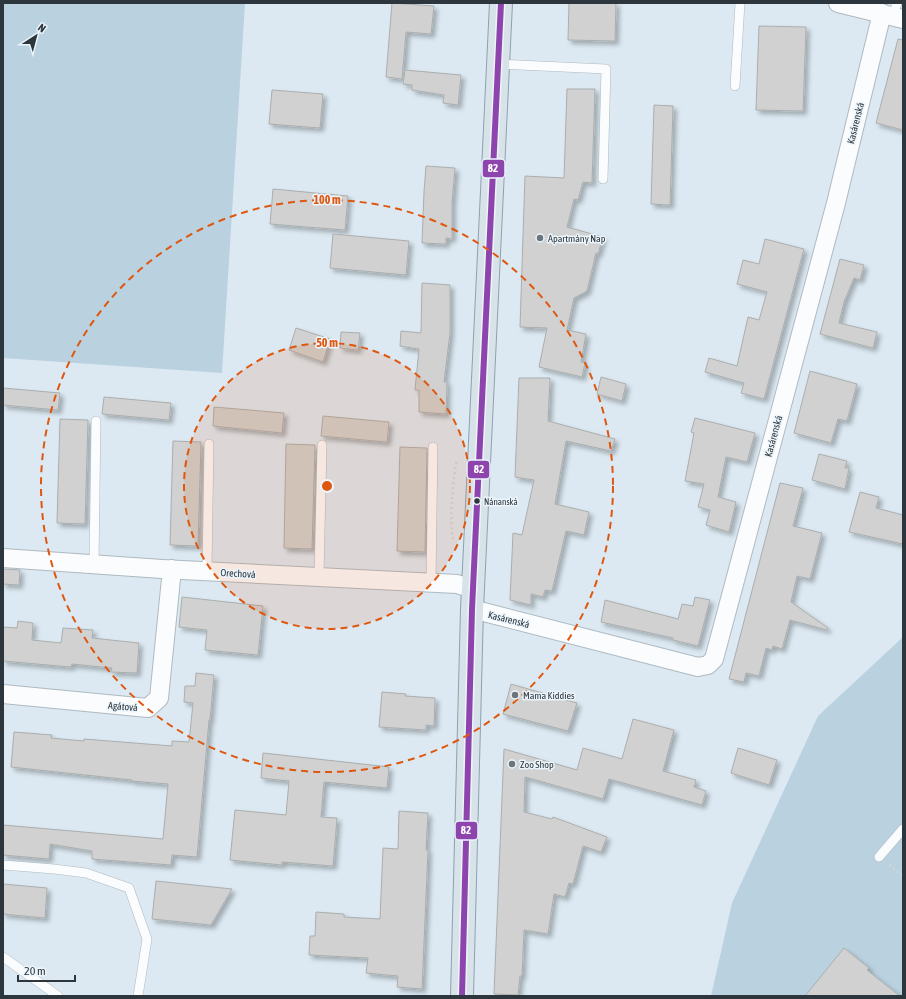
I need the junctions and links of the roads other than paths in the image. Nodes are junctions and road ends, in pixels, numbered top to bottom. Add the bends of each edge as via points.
1 (501, 3) edge
2 (740, 3) edge
3 (838, 3) edge
4 (894, 13) edge
5 (498, 64) junction
6 (735, 86) dead end
7 (603, 179) dead end
8 (96, 421) dead end
9 (209, 444) dead end
10 (322, 445) dead end
11 (433, 446) dead end
12 (3, 558) edge
13 (94, 564) junction
14 (172, 569) junction
15 (207, 571) junction
16 (319, 577) junction
17 (431, 583) junction
18 (474, 585) junction
19 (472, 609) junction
20 (3, 694) edge
21 (903, 829) edge
22 (879, 857) dead end
23 (3, 865) edge
24 (3, 957) edge
25 (58, 996) edge
26 (138, 996) edge
27 (462, 996) edge

1 - 5 main road
2 - 6 lane
3 - 4 street, Kasárenská
4 - 19 street, Kasárenská via 834,211 714,659 708,665 698,667
5 - 7 lane via 606,69
5 - 18 main road
8 - 13 lane
9 - 15 lane
10 - 16 lane
11 - 17 lane
12 - 13 street, Orechová
13 - 14 street, Orechová
14 - 15 street, Orechová
14 - 20 street, Agátová via 158,698 148,708
15 - 16 street, Orechová
16 - 17 street, Orechová
17 - 18 street, Orechová
18 - 19 main road
19 - 27 main road
21 - 22 lane
23 - 26 lane via 86,873 129,888 147,939
24 - 25 lane

